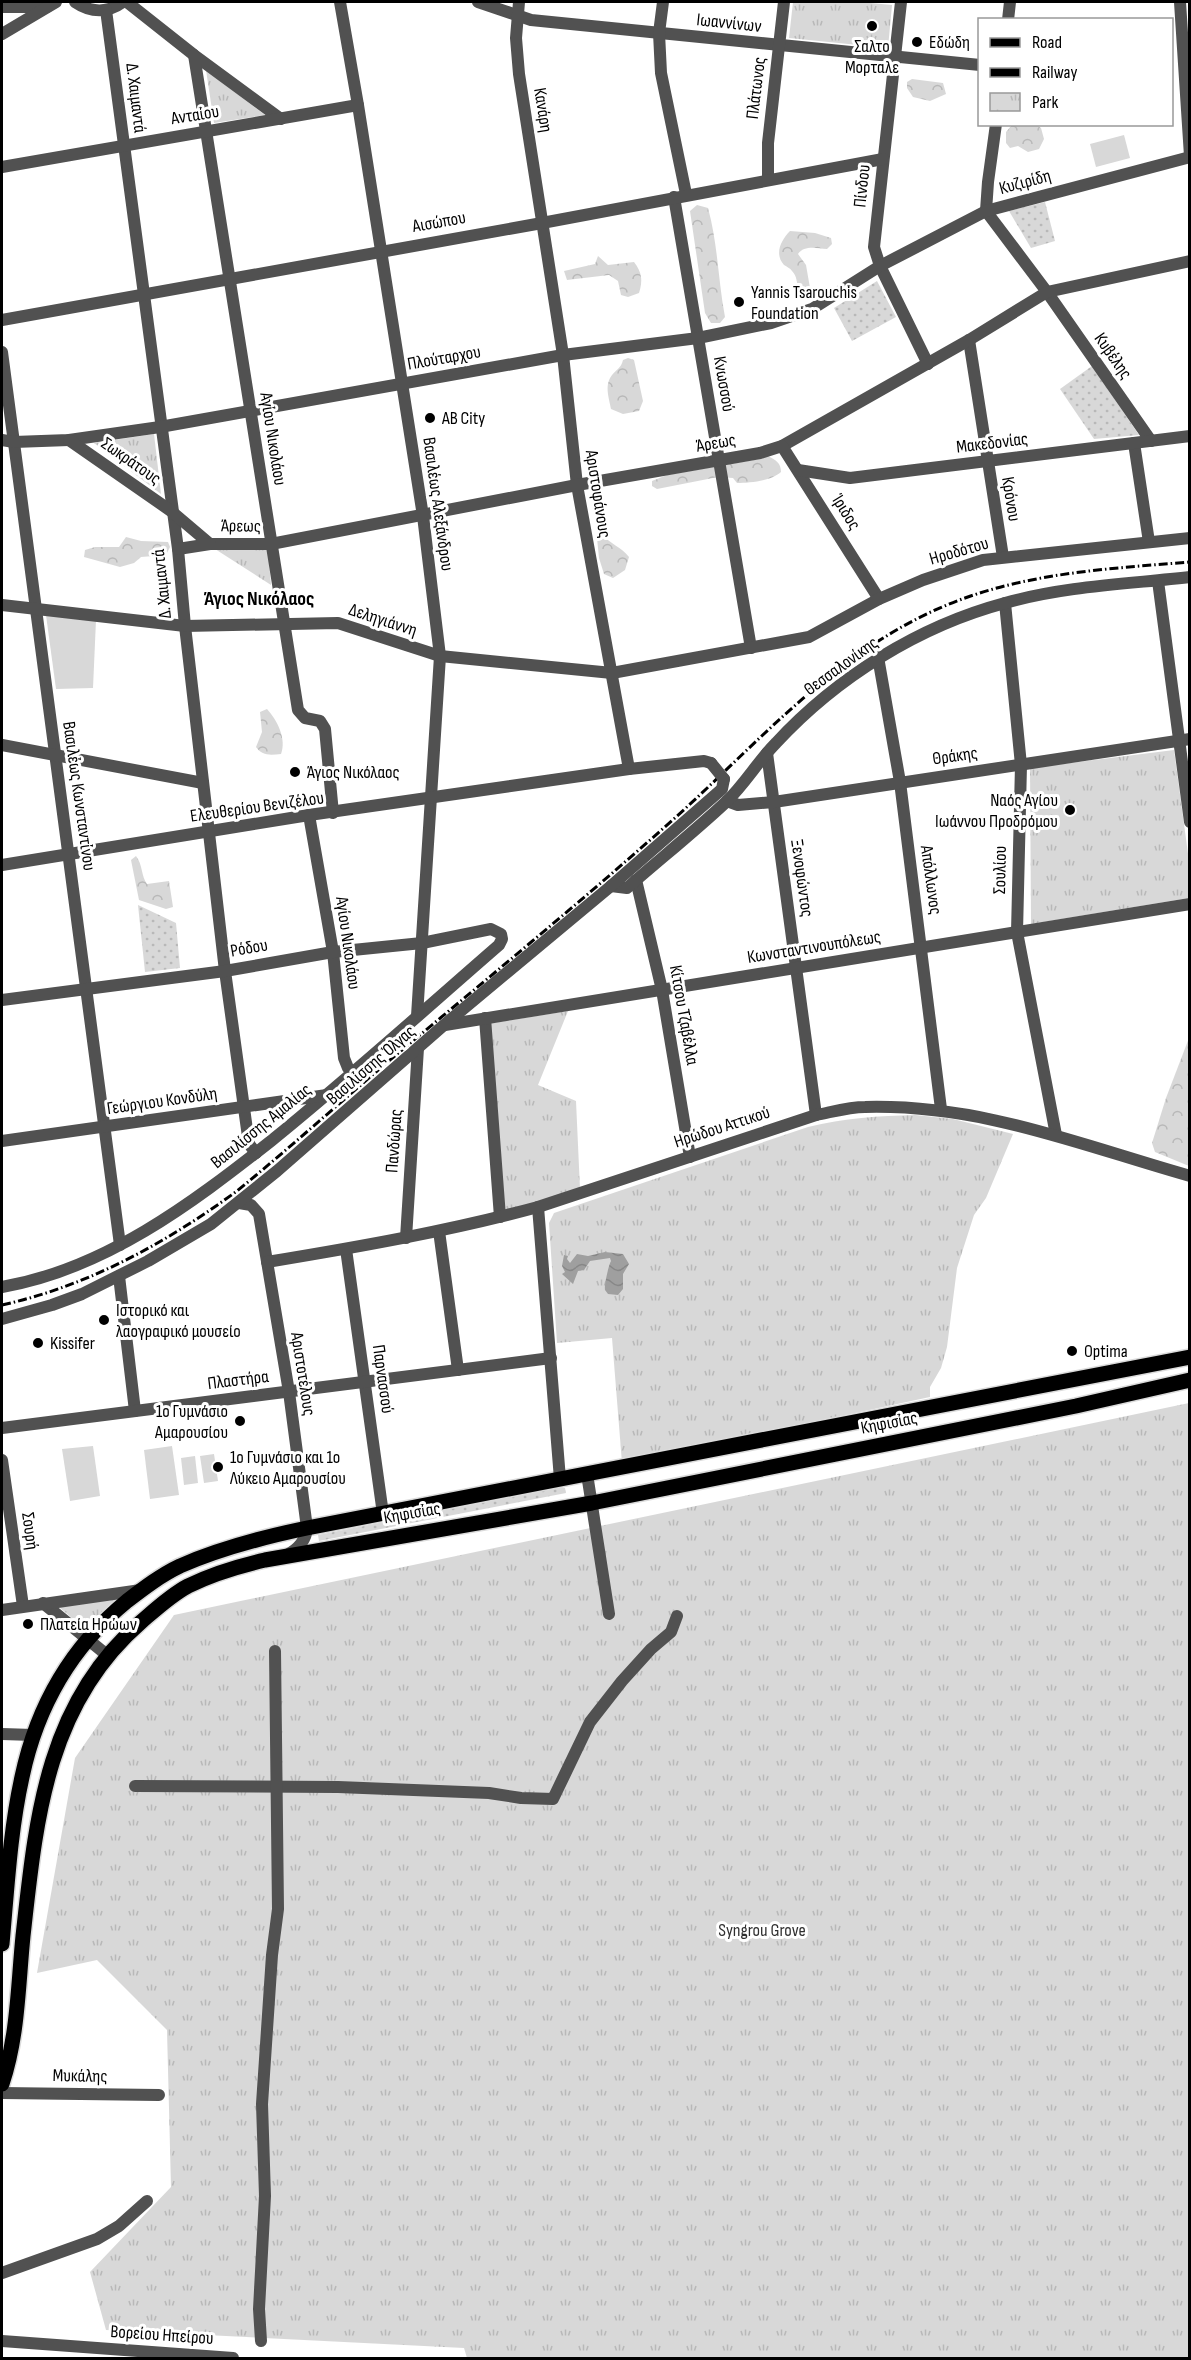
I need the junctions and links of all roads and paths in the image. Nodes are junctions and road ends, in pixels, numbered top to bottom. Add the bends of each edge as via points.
1 (75, 2) edge
2 (125, 2) edge
3 (340, 2) edge
4 (478, 2) edge
5 (519, 2) edge
6 (663, 2) edge
7 (784, 2) edge
8 (901, 2) edge
9 (1010, 2) edge
10 (1180, 2) edge
11 (52, 4) edge
12 (2, 7) edge
13 (106, 10) junction
14 (518, 17) junction
15 (1008, 18) edge
16 (659, 33) junction
17 (2, 34) edge
18 (779, 46) junction
19 (194, 55) junction
20 (895, 57) junction
21 (978, 65) edge
22 (1173, 86) edge
23 (1188, 88) edge
24 (358, 105) junction
25 (281, 119) junction
26 (996, 126) edge
27 (207, 132) junction
28 (124, 145) junction
29 (1190, 156) edge
30 (883, 159) junction
31 (2, 167) edge
32 (768, 179) junction
33 (680, 195) junction
34 (986, 211) junction
35 (542, 223) junction
36 (381, 251) junction
37 (1190, 261) edge
38 (880, 266) junction
39 (229, 278) junction
40 (1047, 292) junction
41 (143, 296) junction
42 (2, 320) edge
43 (698, 338) junction
44 (969, 340) junction
45 (2, 352) edge
46 (563, 355) junction
47 (928, 364) junction
48 (402, 384) junction
49 (250, 410) junction
50 (160, 427) junction
51 (1190, 436) edge
52 (69, 440) junction
53 (8, 441) edge
54 (1151, 441) junction
55 (1134, 443) junction
56 (782, 446) junction
57 (719, 460) junction
58 (987, 462) junction
59 (798, 470) junction
60 (577, 485) junction
61 (171, 511) junction
62 (423, 516) junction
63 (1190, 538) edge
64 (1149, 542) junction
65 (210, 544) junction
66 (271, 544) junction
67 (178, 549) junction
68 (1003, 557) junction
69 (1190, 577) edge
70 (1158, 580) junction
71 (879, 598) junction
72 (1005, 603) junction
73 (2, 605) edge
74 (36, 609) junction
75 (283, 624) junction
76 (184, 626) junction
77 (751, 648) junction
78 (440, 656) junction
79 (878, 657) junction
80 (612, 673) junction
81 (1184, 740) edge
82 (2, 746) edge
83 (767, 753) junction
84 (55, 756) junction
85 (1185, 763) edge
86 (1021, 765) junction
87 (629, 770) junction
88 (724, 779) joint
89 (203, 783) junction
90 (900, 783) junction
91 (432, 799) junction
92 (727, 801) junction
93 (774, 802) junction
94 (333, 813) junction
95 (309, 815) junction
96 (1190, 822) edge
97 (210, 832) junction
98 (68, 854) junction
99 (2, 865) edge
100 (636, 880) junction
101 (611, 886) junction
102 (1190, 904) edge
103 (1017, 932) junction
104 (501, 934) joint
105 (422, 943) junction
106 (922, 947) junction
107 (333, 952) junction
108 (796, 968) junction
109 (225, 971) junction
110 (86, 988) junction
111 (662, 990) junction
112 (2, 1000) edge
113 (417, 1016) junction
114 (485, 1018) junction
115 (444, 1025) junction
116 (418, 1048) junction
117 (353, 1074) junction
118 (328, 1095) junction
119 (243, 1108) junction
120 (941, 1109) junction
121 (816, 1115) junction
122 (104, 1127) junction
123 (1056, 1135) junction
124 (2, 1141) edge
125 (256, 1153) junction
126 (690, 1157) junction
127 (1190, 1176) edge
128 (239, 1203) junction
129 (538, 1207) junction
130 (500, 1217) junction
131 (439, 1231) junction
132 (405, 1238) junction
133 (120, 1245) junction
134 (346, 1249) junction
135 (267, 1262) junction
136 (119, 1276) junction
137 (2, 1287) edge
138 (2, 1319) edge
139 (1190, 1357) edge
140 (551, 1358) junction
141 (458, 1370) junction
142 (1190, 1380) edge
143 (365, 1382) junction
144 (289, 1392) junction
145 (135, 1411) junction
146 (2, 1428) edge
147 (2, 1460) edge
148 (587, 1474) junction
149 (560, 1479) junction
150 (592, 1503) junction
151 (383, 1514) junction
152 (307, 1528) junction
153 (286, 1556) junction
154 (141, 1590) junction
155 (43, 1603) junction
156 (22, 1606) junction
157 (2, 1610) edge
158 (609, 1614) dead end
159 (678, 1616) dead end
160 (86, 1640) junction
161 (275, 1651) dead end
162 (107, 1656) junction
163 (2, 1734) edge
164 (33, 1735) junction
165 (135, 1786) dead end
166 (277, 1788) junction
167 (2, 1944) edge
168 (2, 2084) edge
169 (2, 2093) edge
170 (159, 2095) dead end
171 (147, 2200) dead end
172 (2, 2273) edge
173 (2, 2341) edge
174 (261, 2341) dead end
175 (88, 2348) junction
176 (154, 2356) edge
177 (97, 2358) edge
178 (233, 2358) edge

1 - 13 street via 94,11
2 - 13 street
2 - 19 street
3 - 24 street, Βασιλέως Αλεξάνδρου
4 - 14 street, Ιωαννίνων
5 - 14 street, Κανάρη
6 - 16 street, Κνωσσού
7 - 18 street, Πλάτωνος
8 - 20 street, Πίνδου
9 - 15 street
10 - 23 street
11 - 12 street
11 - 17 street
13 - 28 street, Δ. Χαιμαντά
14 - 16 street, Ιωαννίνων
14 - 35 street, Κανάρη via 519,74
16 - 18 street, Ιωαννίνων
16 - 33 street, Κνωσσού via 661,74
18 - 20 street, Ιωαννίνων
18 - 32 street, Πλάτωνος
19 - 25 street
19 - 27 street, Αγίου Νικολάου
20 - 21 street, Ιωαννίνων
20 - 30 street, Πίνδου
22 - 23 street
23 - 29 street
24 - 25 street, Ανταίου
24 - 36 street, Βασιλέως Αλεξάνδρου
25 - 27 street, Ανταίου
26 - 34 street
27 - 28 street, Ανταίου
27 - 39 street, Αγίου Νικολάου
28 - 31 street, Ανταίου
28 - 41 street, Δ. Χαιμαντά
29 - 34 street, Κυζιρίδη
30 - 32 street, Αισώπου
30 - 38 street, Πίνδου via 874,247
32 - 33 street, Αισώπου
33 - 35 street, Αισώπου
33 - 43 street, Κνωσσού
34 - 38 street, Κυζιρίδη
34 - 40 street, Κυβέλης
35 - 36 street, Αισώπου
35 - 46 street, Αριστοφάνους
36 - 39 street, Αισώπου
36 - 48 street, Βασιλέως Αλεξάνδρου
37 - 40 street, Άρεως
38 - 43 street, Πλούταρχου via 812,309 771,323
38 - 47 street, Πίνδου
39 - 41 street, Αισώπου
39 - 49 street, Αγίου Νικολάου
40 - 44 street, Άρεως
40 - 54 street, Κυβέλης
41 - 42 street, Αισώπου
41 - 50 street, Δ. Χαιμαντά
43 - 46 street, Πλούταρχου
43 - 57 street, Κνωσσού
44 - 47 street, Άρεως
44 - 58 street, Κρόνου
45 - 53 street, Βασιλέως Κωνσταντίνου
46 - 48 street, Πλούταρχου
46 - 60 street, Αριστοφάνους
47 - 56 street, Άρεως
48 - 49 street, Πλούταρχου
48 - 62 street, Βασιλέως Αλεξάνδρου
49 - 50 street, Πλούταρχου
49 - 66 street, Αγίου Νικολάου
50 - 52 street, Πλούταρχου
50 - 61 street, Δ. Χαιμαντά
51 - 54 street, Μακεδονίας
52 - 53 street, Πλούταρχου
52 - 61 street, Σωκράτους
53 - 74 street, Βασιλέως Κωνσταντίνου
54 - 55 street, Μακεδονίας
55 - 58 street, Μακεδονίας
55 - 64 street
56 - 57 street, Άρεως
56 - 59 street, Ίριδος
57 - 60 street, Άρεως
57 - 77 street, Κνωσσού
58 - 59 street, Μακεδονίας via 850,478
58 - 68 street, Κρόνου
59 - 71 street, Ίριδος
60 - 62 street, Άρεως
60 - 80 street, Αριστοφάνους
61 - 65 street, Άρεως
61 - 67 street, Δ. Χαιμαντά
62 - 66 street, Άρεως
62 - 78 street, Βασιλέως Αλεξάνδρου
63 - 64 street, Ηροδότου
64 - 68 street, Ηροδότου
65 - 66 street, Άρεως
65 - 67 street, Άρεως
66 - 75 street, Αγίου Νικολάου
67 - 76 street, Δ. Χαιμαντά
68 - 71 street, Ηροδότου via 967,564
69 - 70 street, Θεσσαλονίκης
70 - 72 street, Θεσσαλονίκης via 1062,590
70 - 81 street
71 - 77 street, Ηροδότου via 809,637
72 - 79 street, Θεσσαλονίκης via 970,614
72 - 86 street, Σουλίου
73 - 74 street, Δεληγιάννη
74 - 76 street, Δεληγιάννη
74 - 84 street, Βασιλέως Κωνσταντίνου
75 - 76 street, Δεληγιάννη
75 - 78 street, Δεληγιάννη via 338,623
75 - 94 street, Αγίου Νικολάου via 298,710 305,718 320,721 326,729
76 - 89 street, Δ. Χαιμαντά
77 - 80 street, Δεληγιάννη
78 - 80 street, Δεληγιάννη
78 - 91 street, Βασιλέως Αλεξάνδρου
79 - 83 street, Θεσσαλονίκης via 808,712
79 - 90 street, Απόλλωνος
80 - 87 street, Αριστοφάνους
81 - 85 street
81 - 86 street, Θράκης
82 - 84 street
83 - 92 street, Θεσσαλονίκης
83 - 93 street, Ξενοφώντος
84 - 89 street
84 - 98 street, Βασιλέως Κωνσταντίνου
85 - 96 street
86 - 90 street, Θράκης
86 - 103 street, Σουλίου
87 - 88 street, Ελευθερίου Βενιζέλου, bridge via 704,761 711,763
87 - 91 street, Ελευθερίου Βενιζέλου
88 - 101 street, Βασιλίσσης Όλγας via 722,789
89 - 97 street, Δ. Χαιμαντά
90 - 93 street, Θράκης
90 - 106 street, Απόλλωνος
91 - 94 street, Ελευθερίου Βενιζέλου
91 - 105 street, Βασιλέως Αλεξάνδρου
92 - 93 street, Θράκης via 738,806
92 - 100 street, Θεσσαλονίκης
93 - 108 street, Ξενοφώντος
94 - 95 street, Ελευθερίου Βενιζέλου
95 - 97 street, Ελευθερίου Βενιζέλου
95 - 107 street, Αγίου Νικολάου
97 - 98 street, Ελευθερίου Βενιζέλου
97 - 109 street, Δ. Χαιμαντά
98 - 99 street, Ελευθερίου Βενιζέλου
98 - 110 street, Βασιλέως Κωνσταντίνου
100 - 101 street, Θεσσαλονίκης via 627,888
100 - 111 street, Κίτσου Τζαβέλλα
101 - 115 street, Βασιλίσσης Όλγας
102 - 103 street, Κωνσταντινουπόλεως
103 - 106 street, Κωνσταντινουπόλεως
103 - 123 street, Σουλίου
104 - 105 street, Ρόδου via 491,929
104 - 113 street, Βασιλίσσης Αμαλίας via 499,945
105 - 107 street, Ρόδου
105 - 113 street, Βασιλέως Αλεξάνδρου
106 - 108 street, Κωνσταντινουπόλεως
106 - 120 street, Απόλλωνος
107 - 109 street, Ρόδου
107 - 117 street, Αγίου Νικολάου via 344,1058
108 - 111 street, Κωνσταντινουπόλεως
108 - 121 street, Ξενοφώντος
109 - 110 street, Ρόδου
109 - 119 street, Δ. Χαιμαντά
110 - 112 street, Ρόδου
110 - 122 street, Βασιλέως Κωνσταντίνου
111 - 114 street, Κωνσταντινουπόλεως
111 - 126 street, Κίτσου Τζαβέλλα
113 - 117 street, Βασιλίσσης Αμαλίας
114 - 115 street, Κωνσταντινουπόλεως
114 - 130 street
115 - 116 street, Βασιλίσσης Όλγας
116 - 128 street, Βασιλίσσης Όλγας
116 - 132 street, Πανδώρας
117 - 118 street, Βασιλίσσης Αμαλίας
118 - 119 street, Γεώργιου Κονδύλη
118 - 125 street, Βασιλίσσης Αμαλίας
119 - 122 street, Γεώργιου Κονδύλη
119 - 125 street, Δ. Χαιμαντά via 249,1144
120 - 121 street, Ηρώδου Αττικού via 863,1107
120 - 123 street, Ηρώδου Αττικού
121 - 126 street, Ηρώδου Αττικού
122 - 124 street, Γεώργιου Κονδύλη
122 - 133 street, Βασιλέως Κωνσταντίνου
123 - 127 street, Ηρώδου Αττικού
125 - 133 street, Βασιλίσσης Αμαλίας via 212,1188
126 - 129 street, Ηρώδου Αττικού
128 - 135 street, Αριστοτέλους via 250,1205 259,1214
128 - 136 street, Βασιλίσσης Όλγας via 184,1241
129 - 130 street, Ηρώδου Αττικού
129 - 140 street
130 - 131 street, Ηρώδου Αττικού
131 - 132 street, Ηρώδου Αττικού
131 - 141 street
132 - 134 street, Ηρώδου Αττικού
133 - 137 street, Βασιλίσσης Αμαλίας via 44,1276
134 - 135 street, Ηρώδου Αττικού
134 - 143 street, Παρνασσού
135 - 144 street, Αριστοτέλους
136 - 138 street, Βασιλίσσης Όλγας via 52,1305
136 - 145 street
139 - 148 main road, Κηφισίας
140 - 141 street, Πλαστήρα
140 - 149 street
141 - 143 street, Πλαστήρα
142 - 150 main road, Κηφισίας
143 - 144 street, Πλαστήρα
143 - 151 street, Παρνασσού
144 - 145 street, Πλαστήρα
144 - 152 street, Αριστοτέλους
145 - 146 street, Πλαστήρα
147 - 156 street, Σουρή
148 - 149 main road, Κηφισίας
148 - 150 street
149 - 151 main road, Κηφισίας
150 - 153 main road, Κηφισίας
150 - 158 street
151 - 152 main road, Κηφισίας
152 - 153 street via 299,1546
152 - 154 main road, Κηφισίας via 214,1553 170,1571
153 - 162 main road, Κηφισίας via 247,1564 186,1587 145,1618
154 - 155 street
154 - 160 main road, Κηφισίας
155 - 156 street
155 - 160 street
156 - 157 street
159 - 166 street via 671,1632 622,1681 590,1722 553,1799 489,1793
160 - 162 street
160 - 164 main road, Κηφισίας via 52,1689
161 - 166 street
162 - 168 main road, Κηφισίας via 76,1699 45,1791 34,1848 12,2047
163 - 164 street
164 - 167 main road, Κηφισίας via 17,1802
165 - 166 street
166 - 174 street via 278,1910 262,2104 265,2196
169 - 170 street, Μυκάλης
171 - 172 street via 119,2226 97,2239
173 - 175 street, Βορείου Ηπείρου
175 - 176 street, Βορείου Ηπείρου
175 - 177 street, Βορείου Ηπείρου
176 - 178 street, Βορείου Ηπείρου

